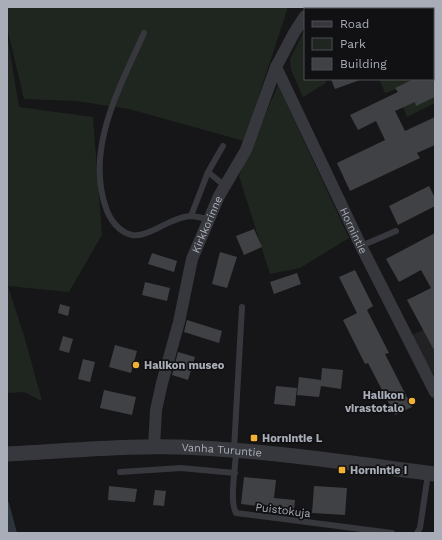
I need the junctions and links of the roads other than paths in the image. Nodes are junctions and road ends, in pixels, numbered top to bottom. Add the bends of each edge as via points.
1 (304, 18) edge
2 (144, 33) dead end
3 (276, 67) junction
4 (223, 146) dead end
5 (208, 172) junction
6 (225, 186) junction
7 (191, 216) junction
8 (208, 219) junction
9 (396, 231) dead end
10 (361, 246) junction
11 (242, 307) dead end
12 (435, 392) edge
13 (154, 447) junction
14 (235, 450) junction
15 (7, 454) edge
16 (120, 472) dead end
17 (235, 473) junction
18 (431, 473) edge
19 (392, 533) edge
20 (417, 533) edge

1 - 3 street, Kirkkorinne
2 - 7 lane via 113,105 103,139 99,172 104,202 114,223 125,232 134,235
3 - 6 street, Kirkkorinne via 246,150
3 - 10 street, Hornintie
4 - 5 lane
5 - 6 lane
5 - 7 lane
6 - 8 street, Kirkkorinne
7 - 8 lane
8 - 13 street, Kirkkorinne via 192,259 179,322 162,383 156,410
9 - 10 lane
10 - 12 street, Hornintie
11 - 14 lane, Puistokuja
13 - 14 street, Vanha Turuntie
13 - 15 street, Vanha Turuntie
14 - 17 lane, Puistokuja
14 - 18 street, Vanha Turuntie via 307,456
16 - 17 lane via 181,468
17 - 19 lane, Puistokuja via 233,508 236,514
18 - 20 lane

